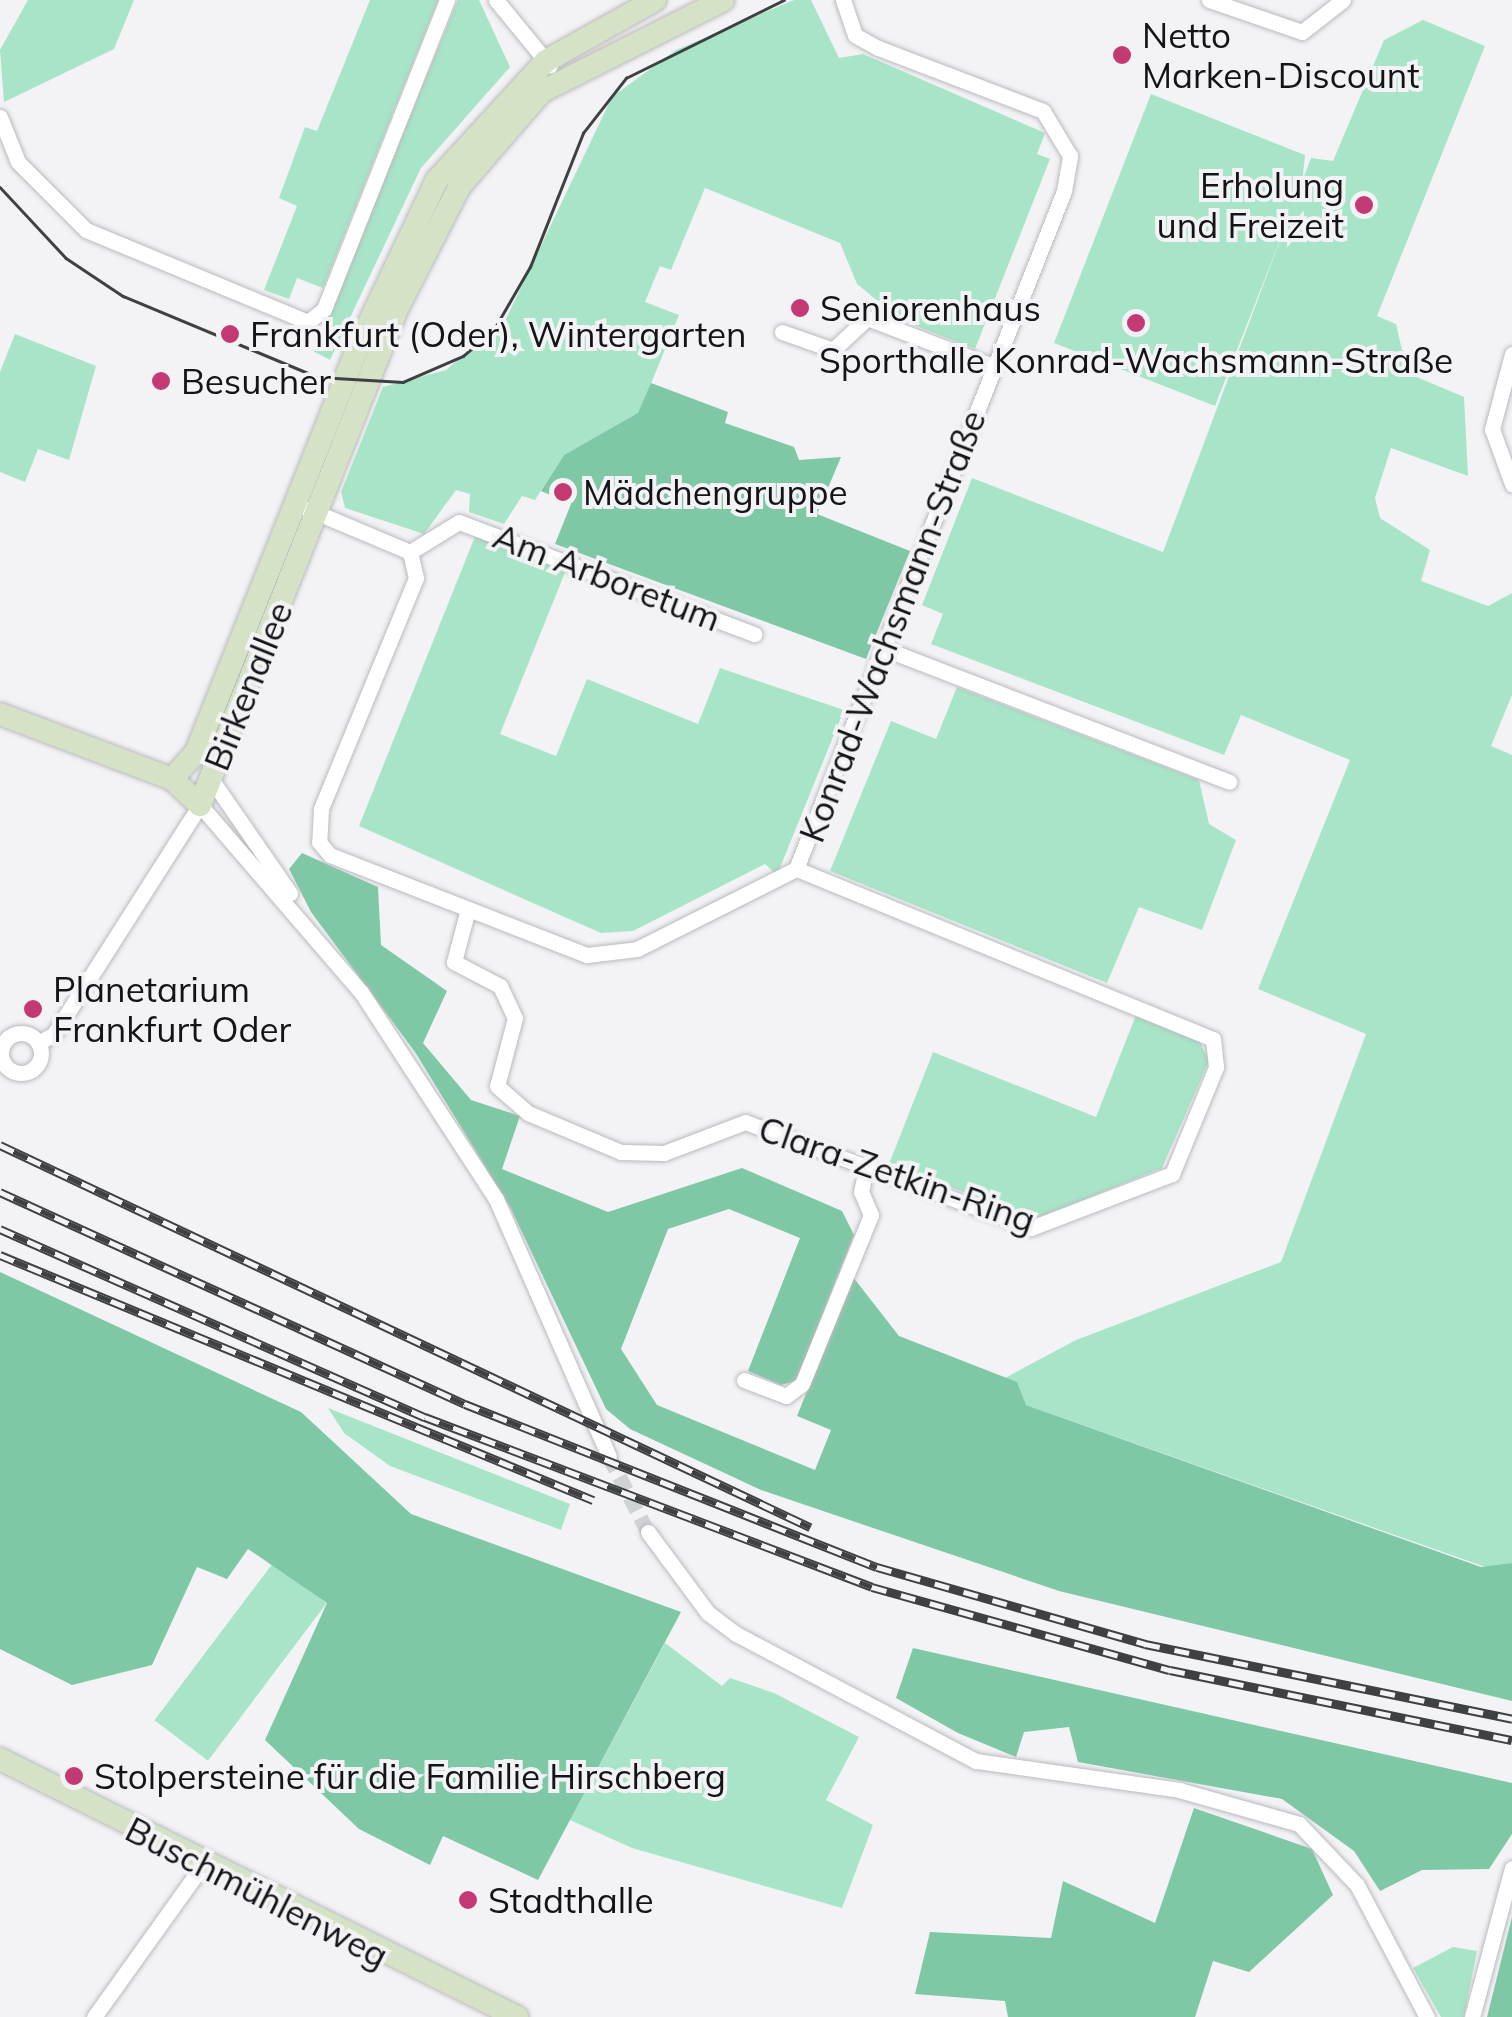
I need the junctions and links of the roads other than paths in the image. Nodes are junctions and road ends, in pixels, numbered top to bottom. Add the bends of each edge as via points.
1 (446, 0) edge
2 (496, 0) edge
3 (655, 0) edge
4 (723, 0) edge
5 (843, 0) edge
6 (1209, 0) edge
7 (1343, 0) edge
8 (546, 60) junction
9 (562, 80) junction
10 (0, 118) edge
11 (782, 332) dead end
12 (1512, 354) edge
13 (994, 366) junction
14 (1512, 484) edge
15 (306, 508) junction
16 (410, 552) junction
17 (754, 634) dead end
18 (885, 649) junction
19 (0, 714) edge
20 (211, 778) junction
21 (172, 779) junction
22 (1229, 782) dead end
23 (200, 805) junction
24 (796, 869) junction
25 (468, 908) junction
26 (337, 962) junction
27 (38, 1043) dead end
28 (867, 1164) junction
29 (744, 1380) dead end
30 (609, 1456) tunnel mouth
31 (648, 1532) tunnel mouth
32 (0, 1759) edge
33 (204, 1866) junction
34 (1512, 1868) edge
35 (94, 2017) edge
36 (517, 2017) edge
37 (1426, 2017) edge
38 (1472, 2017) edge

1 - 10 street via 324,309 299,322 118,250 49,198 18,162
2 - 8 street
3 - 8 street, Birkenallee
4 - 9 street, Birkenallee
5 - 13 street, Konrad-Wachsmann-Straße via 855,35 1058,125 1070,156 1064,191
6 - 7 street via 1302,32
8 - 9 street
8 - 15 street, Birkenallee via 437,180
9 - 15 street, Birkenallee via 498,137 431,236
11 - 13 street via 834,350 867,318
12 - 14 street via 1492,429
13 - 18 street, Konrad-Wachsmann-Straße
15 - 16 street
15 - 20 street, Birkenallee
15 - 21 street, Birkenallee via 196,752
16 - 17 street, Am Arboretum via 459,522
16 - 25 street, Konrad-Wachsmann-Straße via 416,578 321,809 318,842 330,855
18 - 22 street
18 - 24 street, Konrad-Wachsmann-Straße
19 - 21 street
20 - 23 street, Birkenallee
20 - 26 street
21 - 23 street, Birkenallee
23 - 26 street
23 - 27 street via 54,1034
24 - 25 street, Konrad-Wachsmann-Straße via 653,942 604,953 587,955
24 - 28 street, Clara-Zetkin-Ring via 1201,1030 1218,1056 1172,1174 1054,1224 1031,1228
25 - 28 street, Clara-Zetkin-Ring via 454,962 512,999 515,1018 497,1063 508,1101 642,1156 745,1122
26 - 30 street via 496,1199
28 - 29 street via 861,1192 871,1215 802,1384 786,1396
31 - 37 street via 708,1614 874,1707 1015,1773 1179,1790 1300,1824 1357,1886
32 - 33 street, Buschmühlenweg
33 - 35 street
33 - 36 street, Buschmühlenweg
34 - 38 street

